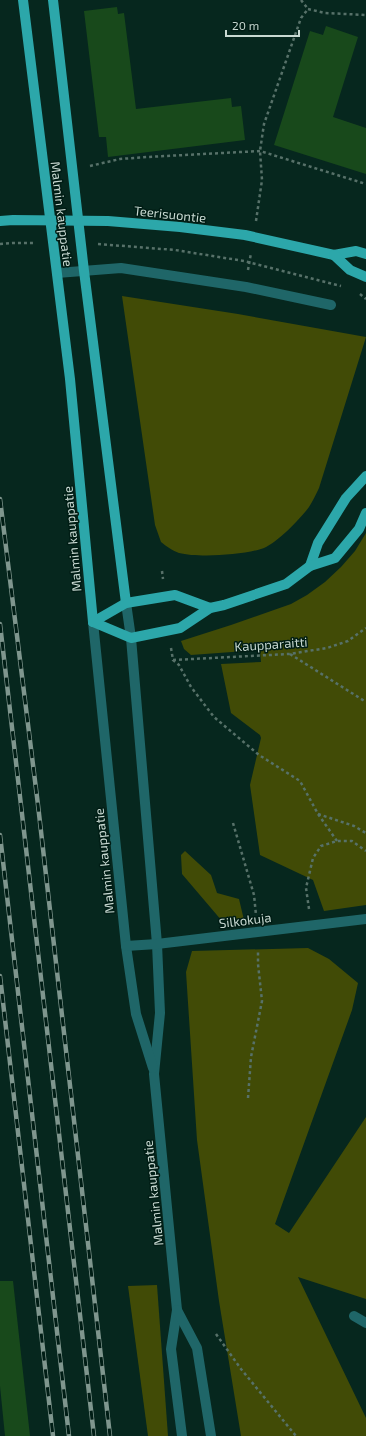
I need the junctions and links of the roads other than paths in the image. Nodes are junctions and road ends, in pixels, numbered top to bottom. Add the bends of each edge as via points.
1 (23, 0) edge
2 (53, 0) edge
3 (0, 221) edge
4 (366, 254) edge
5 (334, 255) junction
6 (84, 271) junction
7 (57, 272) junction
8 (366, 277) edge
9 (331, 305) dead end
10 (366, 476) edge
11 (366, 513) edge
12 (310, 566) junction
13 (126, 604) junction
14 (210, 608) junction
15 (93, 622) junction
16 (131, 638) junction
17 (366, 918) edge
18 (157, 944) junction
19 (126, 946) junction
20 (154, 1074) junction
21 (177, 1310) junction
22 (354, 1316) dead end
23 (366, 1323) edge
24 (182, 1436) edge
25 (211, 1436) edge

1 - 7 main road, Malmin kauppatie
2 - 6 main road, Malmin kauppatie
3 - 5 main road, Teerisuontie via 108,221 180,227 244,235
4 - 5 main road via 356,251
5 - 8 main road via 350,270
6 - 7 street
6 - 9 street via 121,268 246,287
6 - 13 main road, Malmin kauppatie
7 - 15 main road, Malmin kauppatie
10 - 12 main road via 346,498 318,543
11 - 12 main road via 358,529 335,558
12 - 14 main road via 286,584
13 - 14 main road via 175,595
13 - 15 main road
13 - 16 street, Malmin kauppatie
14 - 16 main road via 180,628
15 - 16 main road
15 - 19 street, Malmin kauppatie
16 - 18 street, Malmin kauppatie
17 - 18 street, Silkokuja
18 - 19 street, Silkokuja
18 - 20 street, Malmin kauppatie via 160,1013
19 - 20 street, Malmin kauppatie via 136,1014
20 - 21 street, Malmin kauppatie
21 - 24 street, Malmin kauppatie via 171,1349
21 - 25 street, Malmin kauppatie via 197,1348
22 - 23 street

